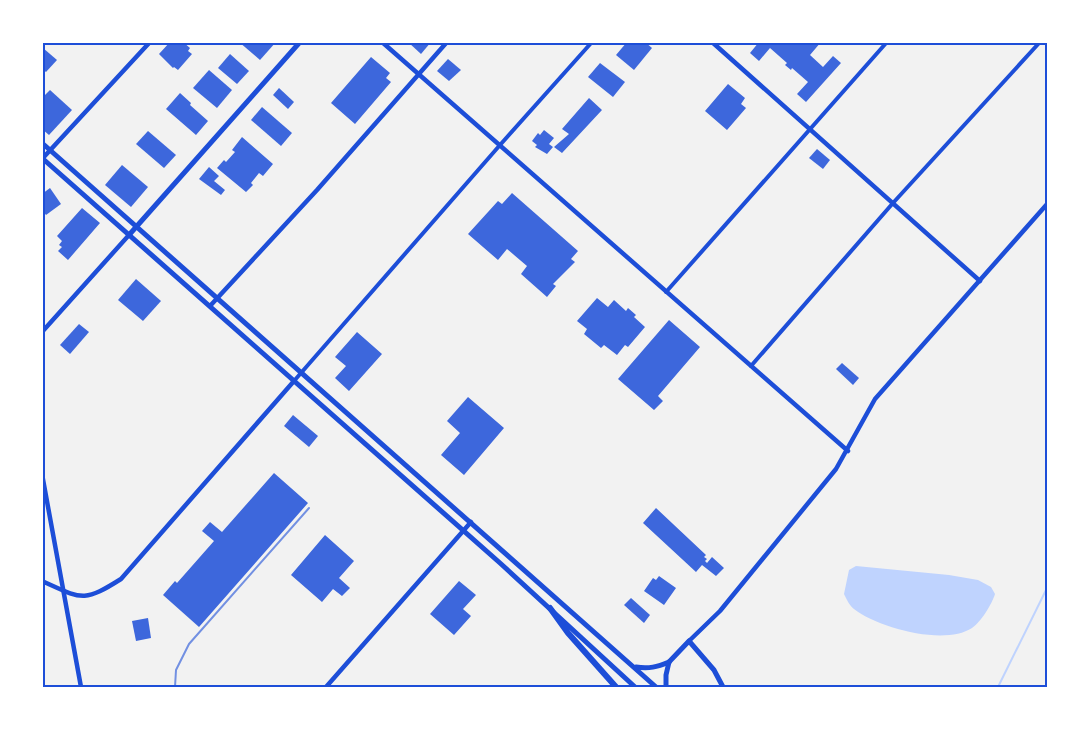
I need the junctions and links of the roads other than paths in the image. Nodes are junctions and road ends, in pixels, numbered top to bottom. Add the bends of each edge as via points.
1 (150, 42) edge
2 (300, 42) edge
3 (382, 42) edge
4 (447, 42) edge
5 (592, 42) edge
6 (712, 42) edge
7 (887, 42) edge
8 (1040, 42) edge
9 (418, 73) junction
10 (810, 128) junction
11 (42, 143) edge
12 (500, 145) junction
13 (51, 150) junction
14 (42, 158) edge
15 (893, 203) junction
16 (1048, 203) edge
17 (137, 226) junction
18 (129, 235) junction
19 (980, 281) junction
20 (666, 292) junction
21 (218, 298) junction
22 (210, 306) junction
23 (42, 332) edge
24 (751, 366) junction
25 (301, 372) junction
26 (294, 381) junction
27 (848, 451) junction
28 (42, 474) edge
29 (471, 522) junction
30 (463, 531) junction
31 (42, 581) edge
32 (62, 590) junction
33 (550, 608) junction
34 (689, 641) junction
35 (669, 662) junction
36 (635, 666) junction
37 (81, 687) edge
38 (326, 687) edge
39 (616, 687) edge
40 (635, 687) edge
41 (656, 687) edge
42 (666, 687) edge
43 (723, 687) edge

1 - 13 street
2 - 17 main road
3 - 9 street
4 - 9 street
5 - 12 street
6 - 10 street
7 - 10 street
8 - 15 street
9 - 12 street
9 - 21 street
10 - 15 street
10 - 20 street
11 - 13 main road
12 - 20 street
12 - 25 street
13 - 14 street
13 - 17 main road
14 - 18 main road
15 - 19 street
15 - 24 street
16 - 19 street
17 - 18 main road
17 - 21 main road
18 - 22 main road
18 - 23 street
19 - 27 street via 875,399
20 - 24 street
21 - 22 street
21 - 25 main road
22 - 26 main road
24 - 27 street
25 - 26 street
25 - 29 main road
26 - 30 main road
26 - 32 street via 121,579 88,596
27 - 34 street via 726,604
28 - 32 street
29 - 30 street
29 - 36 main road
30 - 33 main road
30 - 38 street
31 - 32 street
32 - 37 street
33 - 39 highway
33 - 40 main road
34 - 35 main road
34 - 43 main road
35 - 36 main road via 658,667
35 - 42 main road
36 - 41 main road

